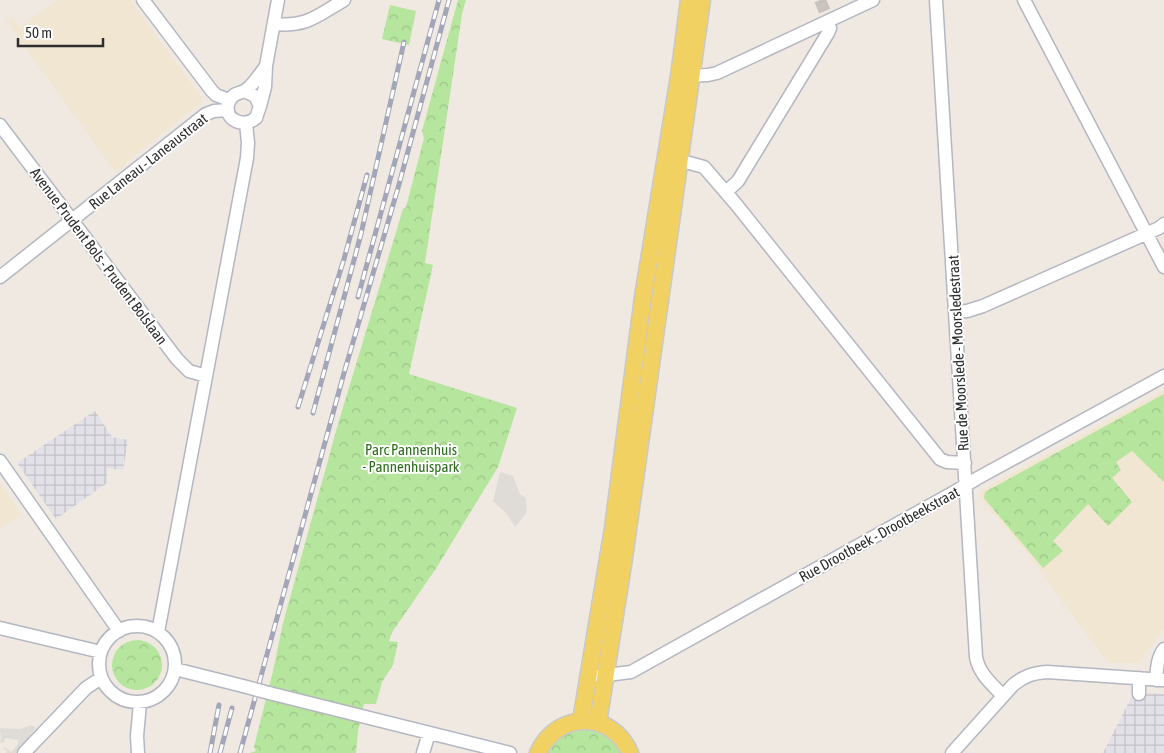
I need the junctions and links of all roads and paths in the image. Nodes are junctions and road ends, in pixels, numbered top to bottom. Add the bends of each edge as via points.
1 (143, 0) edge
2 (278, 0) edge
3 (344, 0) edge
4 (689, 0) edge
5 (702, 0) edge
6 (873, 0) edge
7 (936, 0) edge
8 (1024, 0) edge
9 (827, 19) junction
10 (274, 24) junction
11 (806, 32) junction
12 (817, 52) junction
13 (266, 66) junction
14 (686, 76) junction
15 (244, 91) junction
16 (229, 105) junction
17 (260, 106) junction
18 (246, 123) junction
19 (0, 125) edge
20 (673, 158) junction
21 (726, 192) junction
22 (72, 220) junction
23 (1164, 224) edge
24 (1146, 234) junction
25 (1164, 267) edge
26 (0, 277) edge
27 (956, 312) junction
28 (206, 376) junction
29 (1164, 376) edge
30 (0, 461) edge
31 (965, 462) junction
32 (966, 485) junction
33 (0, 628) edge
34 (119, 631) junction
35 (158, 632) junction
36 (1164, 649) edge
37 (101, 652) junction
38 (176, 670) junction
39 (598, 676) junction
40 (101, 678) junction
41 (1140, 678) junction
42 (1160, 680) edge
43 (1139, 694) dead end
44 (1003, 696) junction
45 (140, 703) junction
46 (581, 721) junction
47 (598, 723) junction
48 (428, 733) junction
49 (24, 753) edge
50 (138, 753) edge
51 (423, 753) edge
52 (510, 753) edge
53 (538, 753) edge
54 (630, 753) edge
55 (952, 753) edge

1 - 16 street via 212,91
2 - 10 street
3 - 10 street via 305,22
4 - 14 main road
5 - 14 main road
6 - 9 street
7 - 27 street, Rue de Moorslede - Moorsledestraat
8 - 24 street
9 - 11 street
9 - 12 street via 830,28
10 - 13 street
11 - 12 street
11 - 14 street via 717,73
12 - 21 street via 738,181
13 - 15 street
13 - 17 street
14 - 20 main road
15 - 16 street via 236,94
15 - 17 street via 255,96
16 - 18 street via 234,120
16 - 22 street, Rue Laneau - Laneaustraat via 206,114
17 - 18 street via 256,118
18 - 28 street via 247,158
19 - 22 street, Avenue Prudent Bols - Prudent Bolslaan
20 - 21 street via 704,167
20 - 39 main road via 624,558
21 - 31 street via 940,459
22 - 26 street, Rue Laneau - Laneaustraat
22 - 28 street, Avenue Prudent Bols - Prudent Bolslaan via 177,359 188,371
23 - 24 street
24 - 25 street
24 - 27 street via 983,306
27 - 31 street, Rue de Moorslede - Moorsledestraat
28 - 35 street
29 - 32 street, Rue Drootbeek - Drootbeekstraat
30 - 34 street
31 - 32 street, Rue de Moorslede - Moorsledestraat
32 - 39 street, Rue Drootbeek - Drootbeekstraat via 631,672
32 - 44 street, Rue de Moorslede - Moorsledestraat via 977,662 984,676
33 - 37 street
34 - 35 street via 134,626
34 - 37 street via 108,639
35 - 38 street via 174,651
36 - 42 street via 1157,667
37 - 40 street
38 - 45 street via 160,696
38 - 48 street, bridge
39 - 46 main road
39 - 47 main road
40 - 45 street via 115,696
40 - 49 street via 86,688
41 - 42 street
41 - 43 street
41 - 44 street via 1035,672 1022,677
44 - 55 street
45 - 50 street
46 - 47 main road
46 - 53 main road via 554,731
47 - 54 main road via 618,734
48 - 51 street
48 - 52 street

